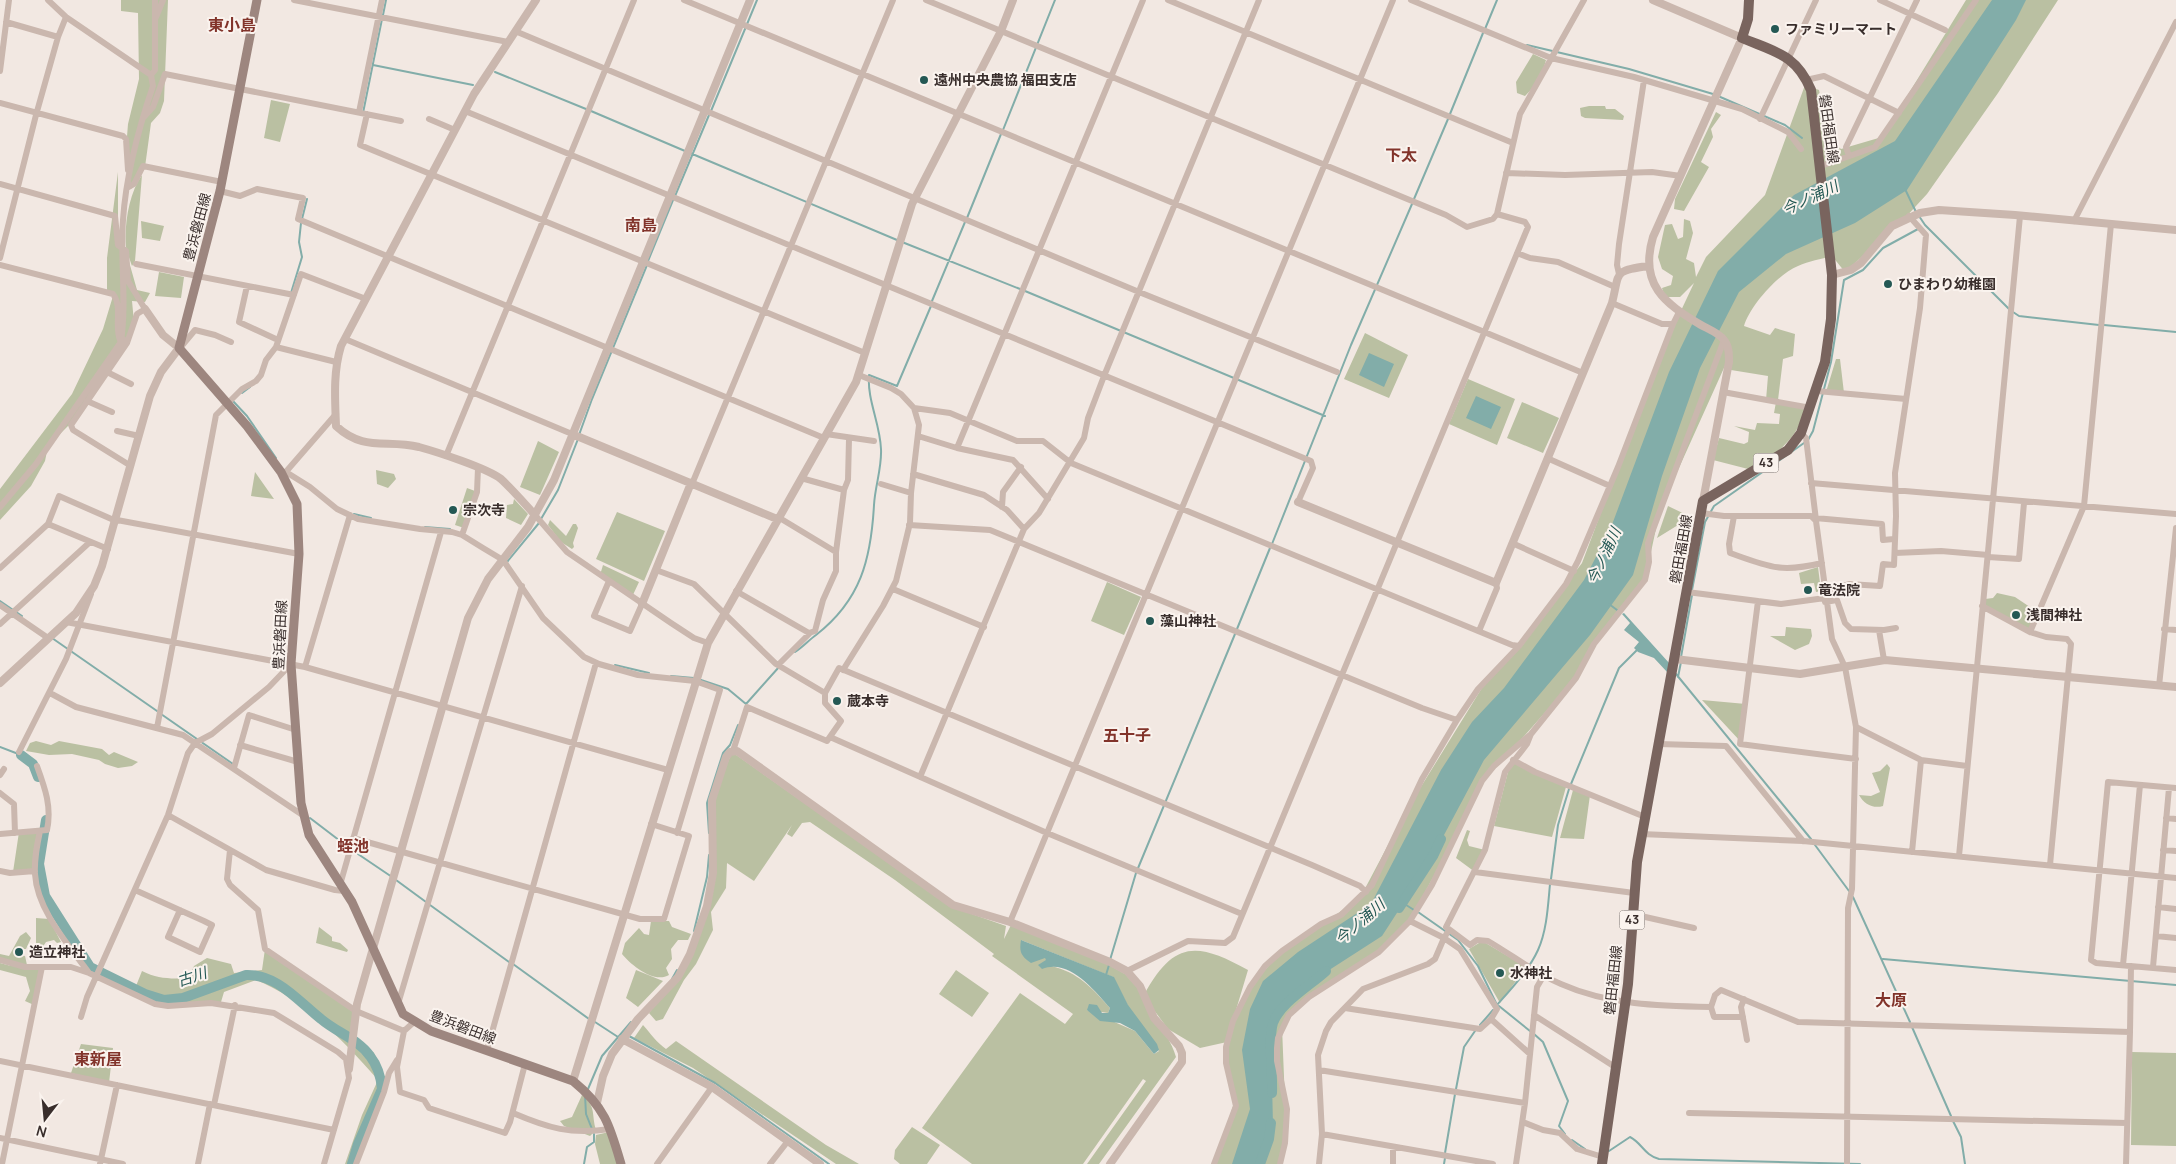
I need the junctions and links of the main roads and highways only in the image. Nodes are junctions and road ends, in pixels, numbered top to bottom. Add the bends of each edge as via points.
1 (257, 0) edge
2 (1749, 0) edge
3 (1603, 1160) edge
4 (621, 1164) edge

1 - 4 main road, 豊浜磐田線 via 221,187 179,348 286,472 297,504 298,554 291,664 298,762 309,835 352,902 403,1014 431,1031 573,1081 597,1103 610,1129
2 - 3 main road, 磐田福田線 / 43 via 1742,38 1788,58 1799,67 1811,90 1832,276 1828,347 1811,408 1801,432 1788,450 1703,501 1641,834 1626,1002

